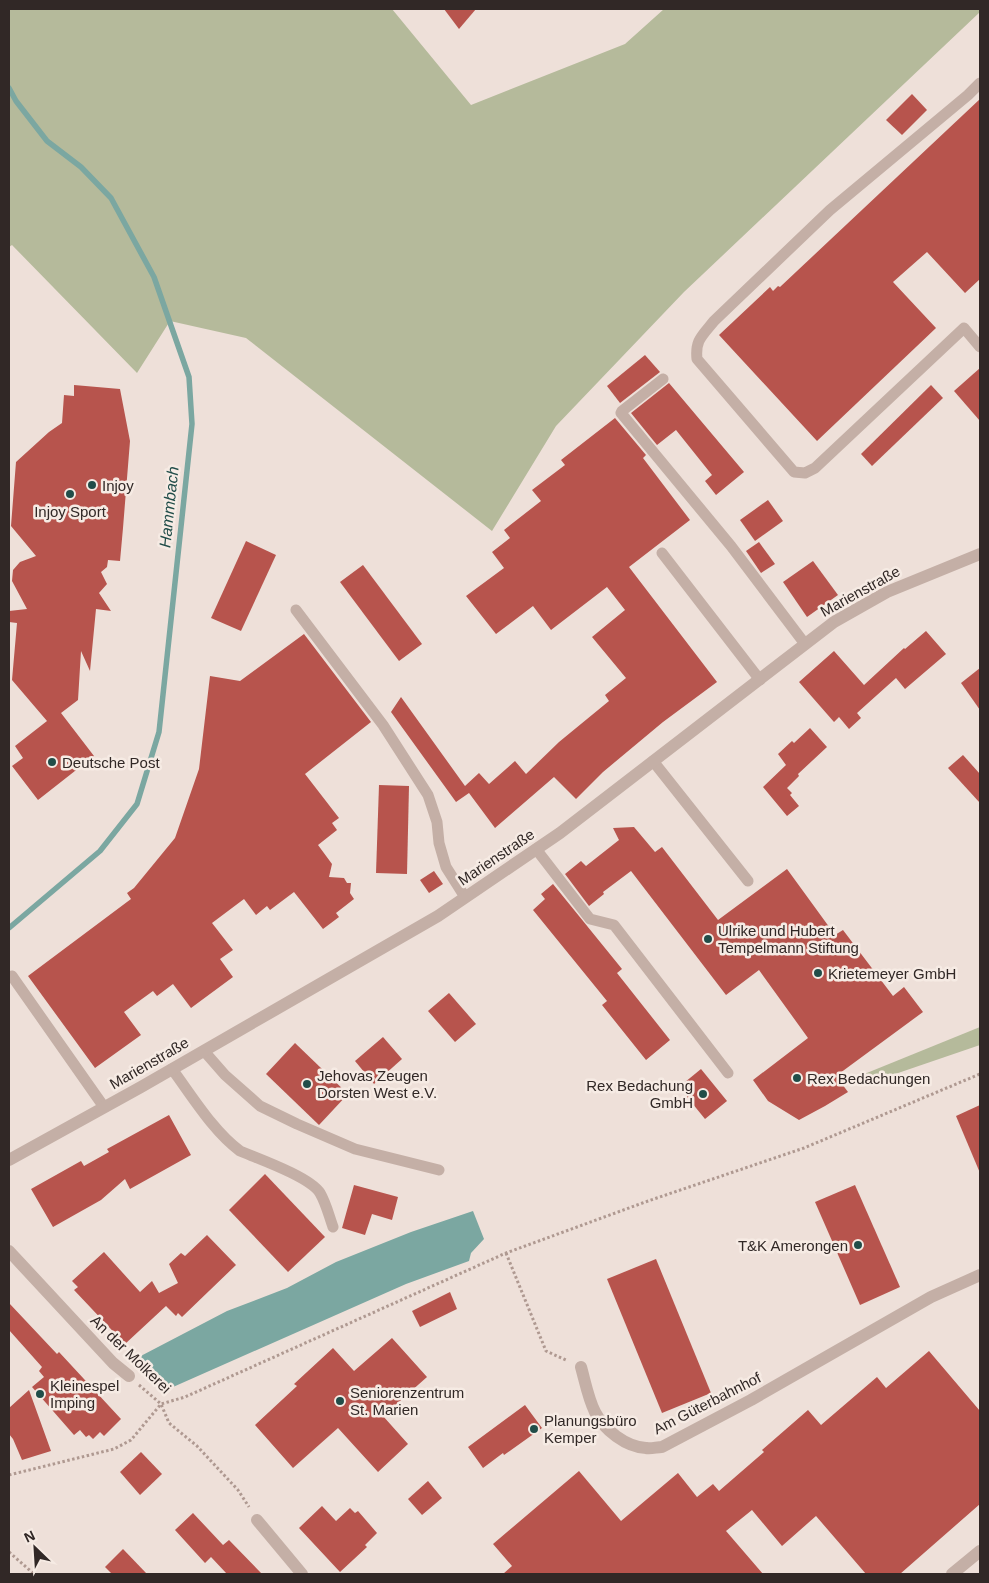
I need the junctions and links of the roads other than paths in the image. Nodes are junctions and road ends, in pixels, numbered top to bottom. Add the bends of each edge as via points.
1 (980, 84) edge
2 (980, 347) edge
3 (663, 379) dead end
4 (662, 553) dead end
5 (980, 554) edge
6 (296, 610) dead end
7 (805, 644) junction
8 (760, 680) junction
9 (653, 761) junction
10 (536, 849) junction
11 (748, 882) dead end
12 (465, 897) junction
13 (12, 976) dead end
14 (204, 1050) junction
15 (172, 1069) junction
16 (728, 1072) dead end
17 (104, 1107) junction
18 (9, 1160) edge
19 (439, 1170) dead end
20 (333, 1227) dead end
21 (9, 1252) edge
22 (980, 1275) edge
23 (581, 1367) road end
24 (129, 1376) road end
25 (258, 1520) road end
26 (980, 1551) edge
27 (302, 1574) edge
28 (952, 1574) edge

1 - 2 lane via 830,210 714,320 696,347 697,360 794,472 805,474 964,328
3 - 7 lane via 621,413 731,546
4 - 8 lane
5 - 7 street, Marienstraße via 887,592 834,622
6 - 12 lane via 383,725 423,788 432,806 446,867
7 - 8 street, Marienstraße
8 - 9 street, Marienstraße
9 - 10 street, Marienstraße
9 - 11 lane
10 - 12 street, Marienstraße
10 - 16 lane via 590,919 614,925
12 - 14 street, Marienstraße via 438,916
13 - 17 lane
14 - 15 street, Marienstraße
14 - 19 lane via 225,1075 260,1106 355,1149
15 - 17 street, Marienstraße
15 - 20 lane via 232,1145 316,1188
17 - 18 street, Marienstraße
21 - 24 street, An der Molkerei
22 - 23 street, Am Güterbahnhof via 931,1297 751,1400 662,1446 634,1446 605,1426 595,1411
25 - 27 street
26 - 28 street

